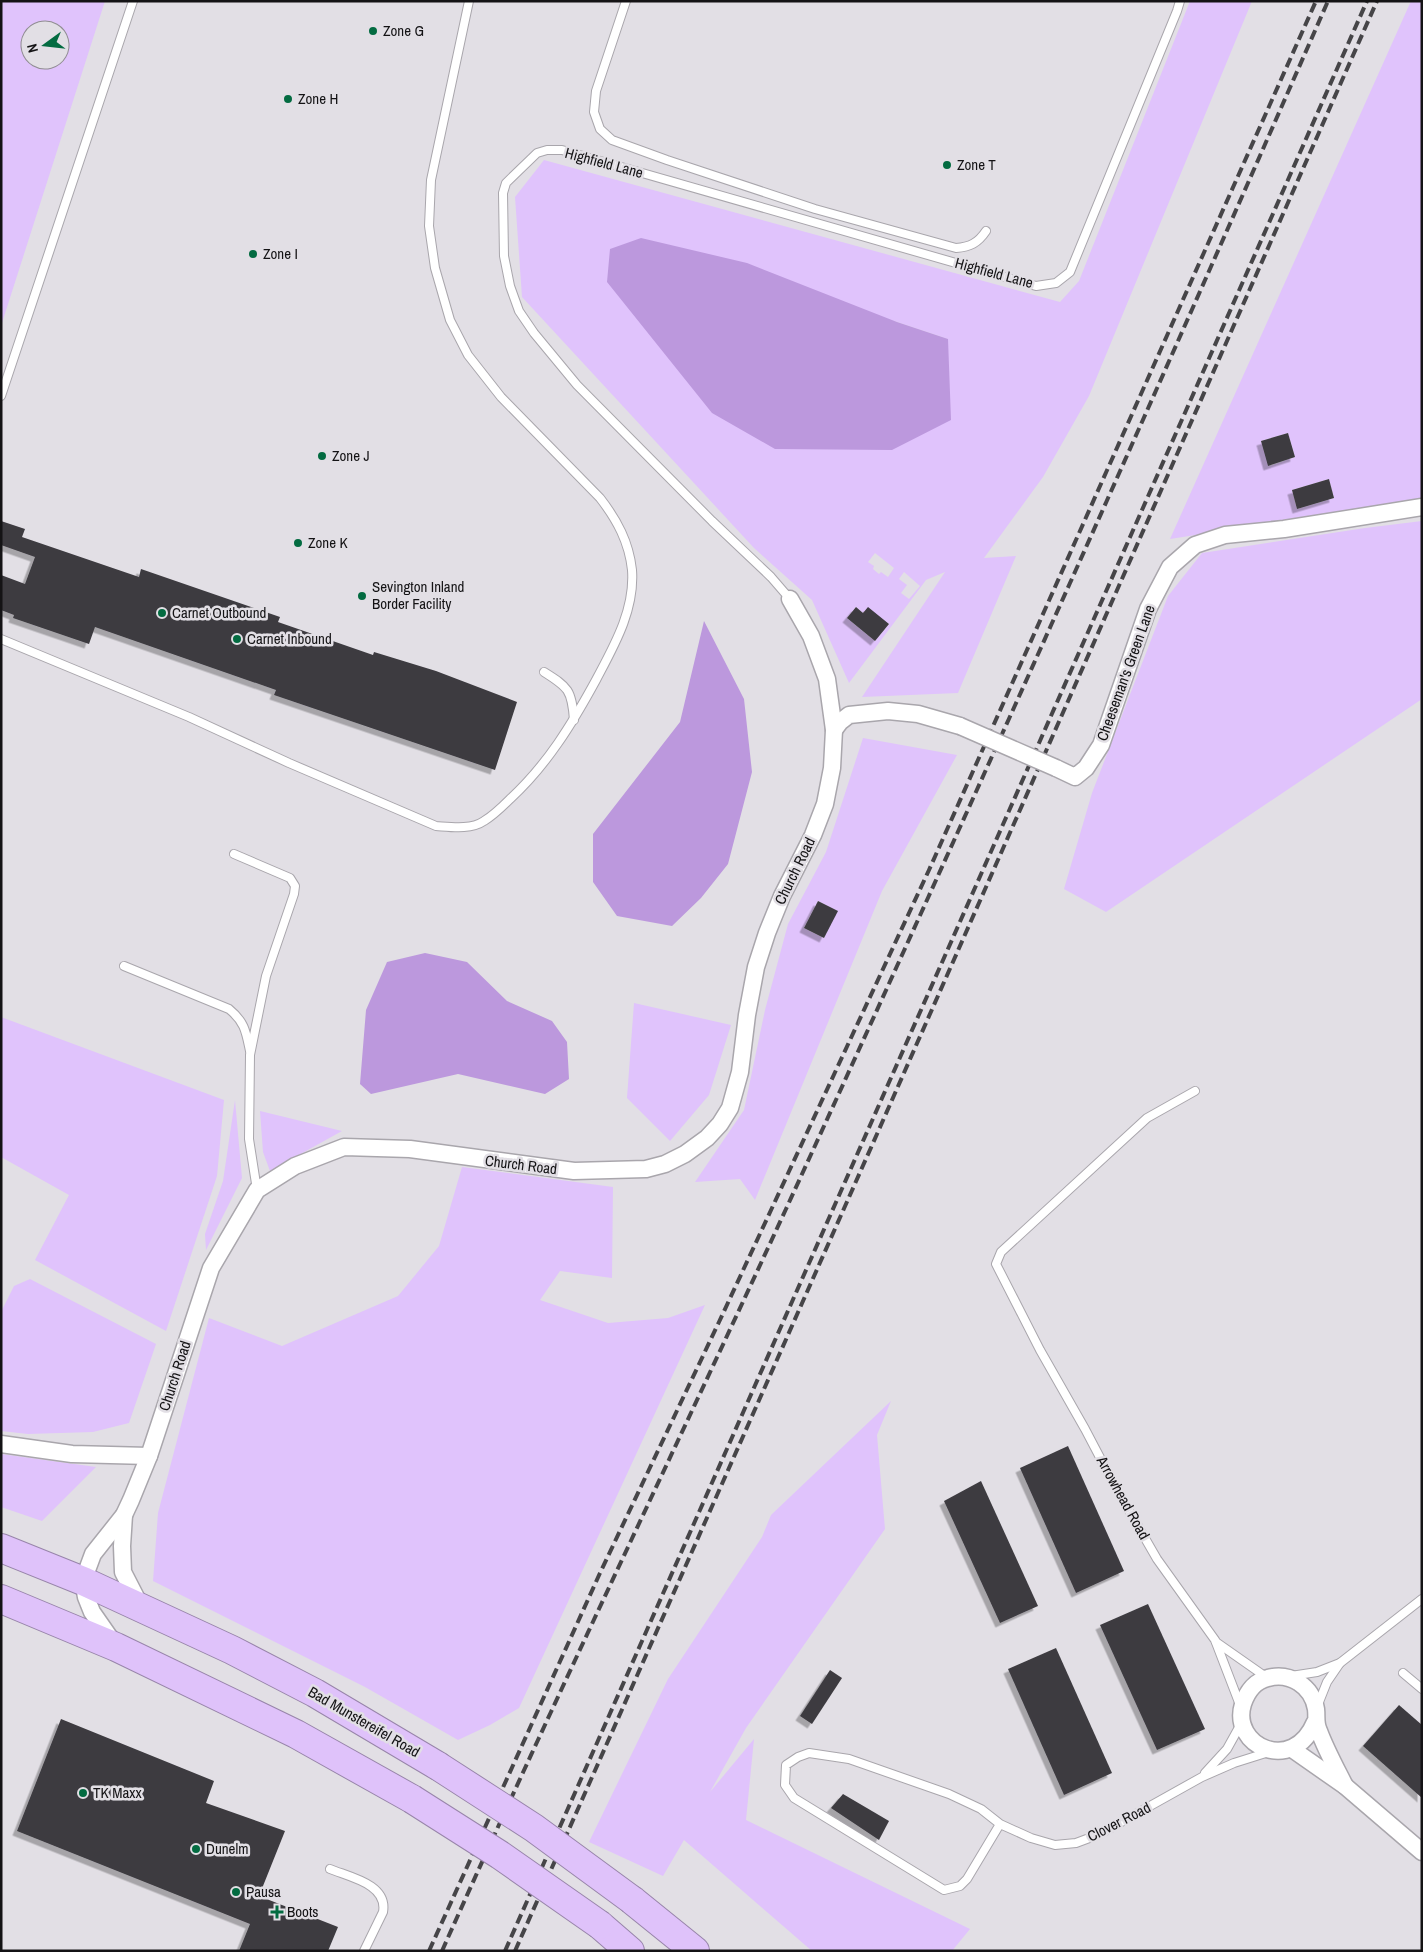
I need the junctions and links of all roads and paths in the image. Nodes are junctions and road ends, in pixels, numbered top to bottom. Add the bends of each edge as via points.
1 (133, 1) edge
2 (468, 1) edge
3 (626, 1) edge
4 (1180, 1) edge
5 (986, 231) dead end
6 (1, 396) edge
7 (1422, 506) edge
8 (790, 599) joint
9 (1, 639) edge
10 (544, 672) dead end
11 (574, 720) junction
12 (834, 730) junction
13 (234, 854) dead end
14 (124, 966) dead end
15 (250, 1056) junction
16 (1195, 1091) dead end
17 (257, 1190) junction
18 (1, 1444) edge
19 (148, 1456) junction
20 (124, 1515) junction
21 (1, 1548) edge
22 (83, 1581) junction
23 (1, 1599) edge
24 (1422, 1599) edge
25 (141, 1607) junction
26 (1215, 1640) junction
27 (116, 1647) junction
28 (1340, 1662) junction
29 (1403, 1673) dead end
30 (1287, 1677) junction
31 (1268, 1678) junction
32 (1422, 1689) edge
33 (1242, 1715) junction
34 (1315, 1716) junction
35 (1292, 1749) junction
36 (1274, 1750) junction
37 (1202, 1777) junction
38 (1345, 1786) junction
39 (1000, 1824) junction
40 (1422, 1852) edge
41 (330, 1869) dead end
42 (364, 1951) edge
43 (630, 1951) edge
44 (695, 1951) edge

1 - 6 lane
2 - 11 lane via 432,180 429,226 444,302 468,355 501,397 614,516 627,544 632,571 630,601 620,635
3 - 5 lane via 596,91 594,112 600,129 612,140 815,209 956,248 968,247 980,240
4 - 8 lane, Highfield Lane via 1070,272 1056,283 1036,286 562,150 537,153 506,183 503,193 504,256 518,311 577,386
7 - 12 street, Cheeseman's Green Lane, bridge via 1225,536 1195,545 1170,567 1148,609 1101,745 1086,768 1075,777 960,726 918,714 888,711 849,715
8 - 12 street, Highfield Lane via 811,636 827,679
9 - 11 lane via 189,717 436,826 460,828 483,822 530,781
10 - 11 lane via 564,685 573,702
12 - 17 street, Church Road via 832,768 825,804 814,835 782,896 756,967 736,1092 720,1124 707,1138 666,1164 630,1170 574,1171 410,1149 344,1147 295,1166
13 - 15 lane via 290,878 294,886 266,976
14 - 15 lane via 229,1010 245,1029
15 - 17 lane via 249,1139
16 - 26 lane, Arrowhead Road via 1147,1118 1001,1252 996,1264 1040,1350 1157,1559
17 - 19 street, Church Road via 211,1268
18 - 19 street via 72,1454
19 - 20 street, Church Road
20 - 22 street, Church Road via 93,1554
20 - 25 street, Church Road via 124,1572
21 - 22 highway, Bad Munstereifel Road
22 - 25 highway, Bad Munstereifel Road
22 - 27 street via 92,1612
23 - 27 highway
24 - 28 lane
25 - 44 highway, Bad Munstereifel Road, bridge via 316,1693 438,1766 534,1828
26 - 31 lane, Arrowhead Road
26 - 33 lane, Arrowhead Road
27 - 43 highway, bridge via 296,1734 412,1799 500,1855 600,1925
28 - 30 lane via 1317,1672
28 - 34 lane via 1327,1682
29 - 32 lane
30 - 31 street
30 - 34 street via 1307,1689 1313,1699
31 - 33 street via 1253,1686 1245,1696
33 - 36 street via 1247,1733 1255,1743
33 - 37 lane, Clover Road via 1227,1749
34 - 35 street via 1310,1733
34 - 38 street via 1325,1748
35 - 36 street
35 - 38 street
36 - 37 lane, Clover Road
37 - 39 lane, Clover Road via 1100,1834 1076,1843 1055,1845
38 - 40 street
39 - 39 lane, Clover Road via 980,1809 949,1794 849,1759 809,1753 786,1765 785,1784 794,1798 944,1890 960,1886 968,1879
41 - 42 lane via 371,1885 382,1898 383,1912

